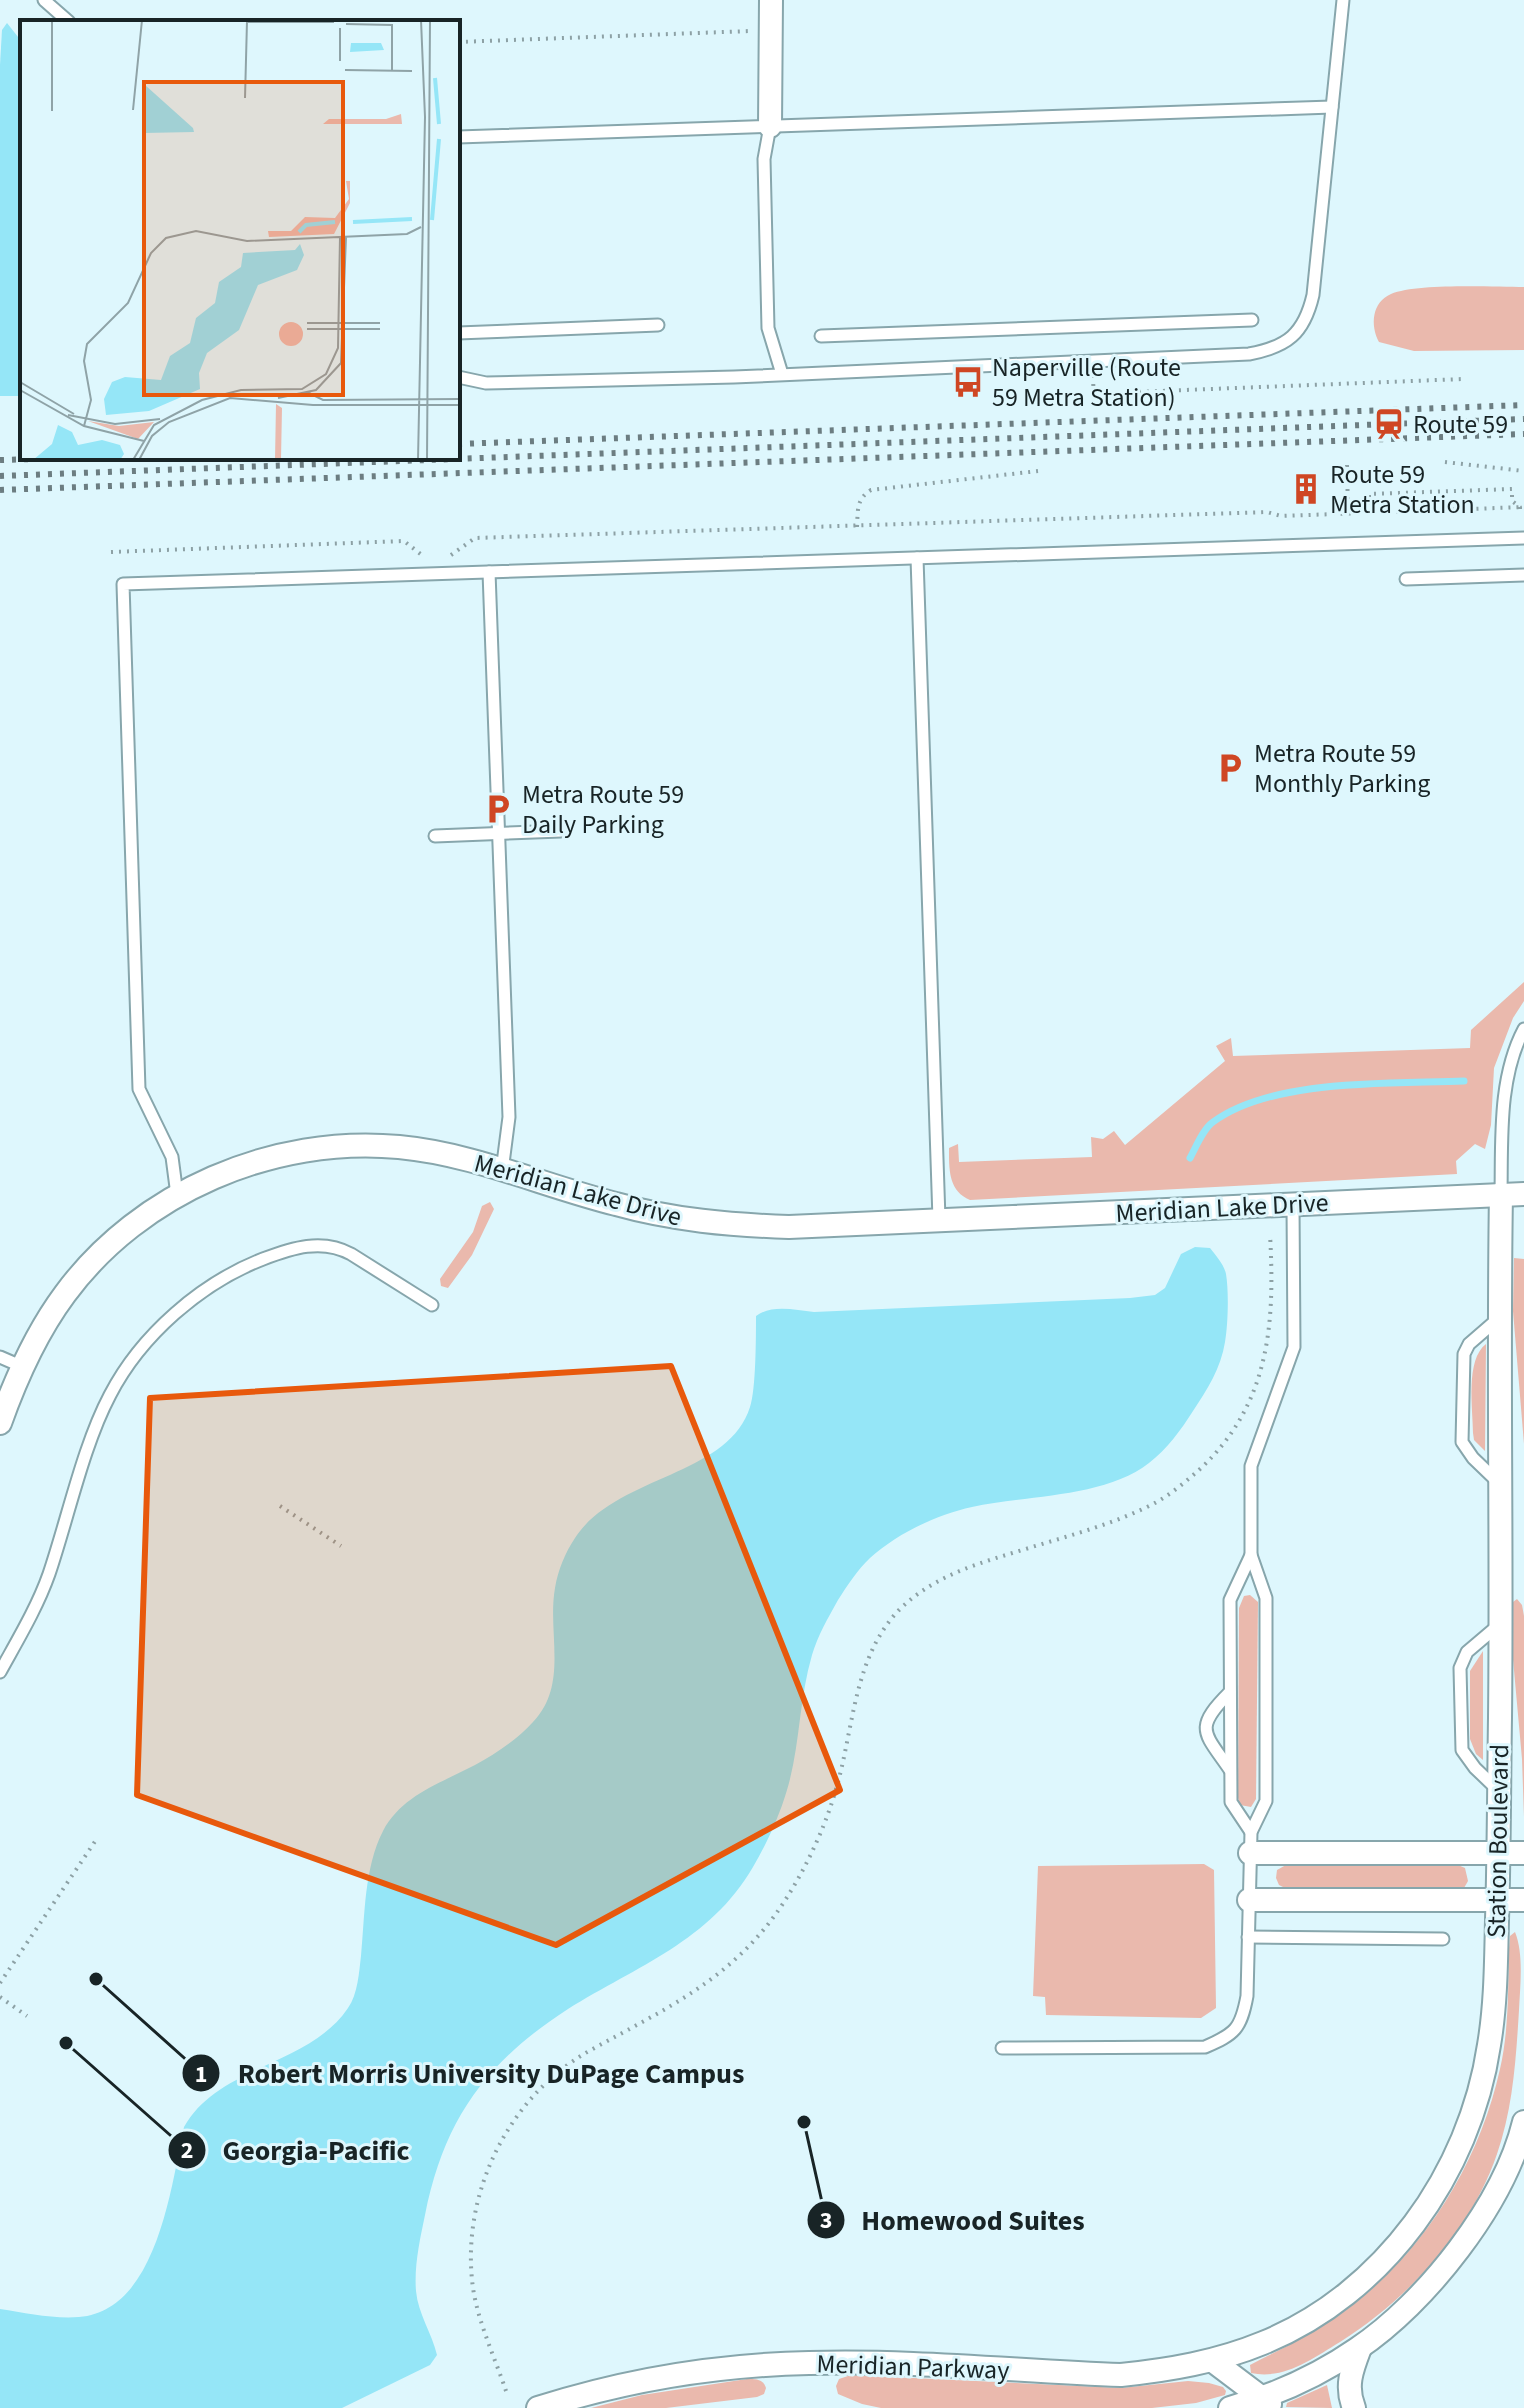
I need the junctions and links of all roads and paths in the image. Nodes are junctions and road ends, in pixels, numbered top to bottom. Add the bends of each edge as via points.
1 (44, 0) edge
2 (771, 0) edge
3 (1343, 0) edge
4 (67, 20) edge
5 (770, 31) junction
6 (460, 42) edge
7 (1332, 107) junction
8 (770, 126) junction
9 (460, 137) edge
10 (1252, 320) dead end
11 (658, 325) dead end
12 (460, 333) edge
13 (821, 336) dead end
14 (782, 374) junction
15 (460, 377) edge
16 (1463, 379) dead end
17 (1135, 404) dead end
18 (1445, 462) dead end
19 (1347, 465) dead end
20 (1038, 471) dead end
21 (1524, 471) edge
22 (1521, 509) edge
23 (1348, 513) junction
24 (1369, 513) junction
25 (857, 527) junction
26 (1524, 538) edge
27 (111, 552) dead end
28 (443, 555) dead end
29 (431, 556) dead end
30 (917, 558) junction
31 (489, 572) junction
32 (1524, 575) edge
33 (1406, 579) dead end
34 (561, 831) dead end
35 (498, 834) junction
36 (435, 836) dead end
37 (1524, 1029) edge
38 (502, 1171) junction
39 (1513, 1194) edge
40 (177, 1195) junction
41 (1293, 1205) junction
42 (939, 1219) junction
43 (1270, 1234) dead end
44 (432, 1305) dead end
45 (1500, 1318) junction
46 (0, 1357) edge
47 (23, 1367) junction
48 (0, 1423) edge
49 (1501, 1486) junction
50 (280, 1506) dead end
51 (341, 1546) dead end
52 (1251, 1555) junction
53 (1501, 1624) junction
54 (0, 1672) edge
55 (1230, 1692) junction
56 (1230, 1770) junction
57 (1499, 1791) junction
58 (98, 1837) dead end
59 (1250, 1843) junction
60 (1498, 1853) junction
61 (1524, 1853) edge
62 (1249, 1900) junction
63 (1498, 1900) junction
64 (1524, 1900) edge
65 (1248, 1937) junction
66 (1443, 1939) dead end
67 (0, 1983) edge
68 (0, 1997) edge
69 (27, 2016) dead end
70 (1002, 2048) dead end
71 (1524, 2122) edge
72 (1360, 2348) junction
73 (1213, 2361) junction
74 (506, 2391) dead end
75 (1269, 2403) edge
76 (538, 2408) edge
77 (1230, 2408) edge
78 (1354, 2408) edge

1 - 4 lane
2 - 5 street
3 - 7 lane
5 - 6 path
5 - 8 street
7 - 8 lane
7 - 14 lane via 1309,312 1302,328 1280,345 1249,354
8 - 9 lane
8 - 14 lane via 764,159 768,328
10 - 13 lane
11 - 12 lane
14 - 15 lane via 486,383
16 - 17 path via 1135,392
18 - 21 path
19 - 23 path
20 - 25 path via 871,490 858,502
22 - 24 path
22 - 24 path via 1512,501 1512,489 1369,494
23 - 24 path
23 - 25 path
25 - 28 path via 475,538 454,555
26 - 30 lane
27 - 29 path via 404,541 420,556
30 - 31 lane
30 - 42 lane
31 - 35 lane
31 - 40 lane via 123,584 139,1089 172,1157
32 - 33 lane
34 - 35 lane
35 - 36 lane
35 - 38 lane via 509,1117
37 - 39 lane via 1509,1069
38 - 40 street, Meridian Lake Drive via 430,1152 351,1146 269,1159
38 - 42 street, Meridian Lake Drive via 617,1205 733,1225
39 - 41 street, Meridian Lake Drive
39 - 45 street, Station Boulevard
40 - 47 street, Meridian Lake Drive via 92,1262 50,1316
41 - 42 street, Meridian Lake Drive
41 - 52 lane via 1294,1347 1251,1466
43 - 74 path via 1273,1292 1267,1352 1241,1419 1214,1456 1153,1504 954,1572 900,1610 868,1656 836,1790 815,1845 771,1920 716,1976 563,2068 517,2114 490,2164 476,2205 472,2243 474,2293
44 - 54 lane via 337,1246 323,1245 253,1263 194,1298 147,1343 110,1395 47,1578
45 - 49 street, Station Boulevard
45 - 49 lane via 1464,1354 1462,1442
46 - 47 lane
47 - 48 street, Meridian Lake Drive
49 - 53 street, Station Boulevard
50 - 51 path
52 - 55 lane via 1230,1600
52 - 59 lane via 1266,1598 1266,1801
53 - 57 street, Station Boulevard
53 - 57 lane via 1467,1652 1460,1668 1462,1750
55 - 56 lane
55 - 56 lane via 1210,1712 1205,1728
56 - 59 lane via 1231,1802
57 - 60 street, Station Boulevard
58 - 67 path
59 - 60 street
59 - 62 lane
60 - 61 street
60 - 63 street, Station Boulevard
62 - 63 street
62 - 65 lane
63 - 64 street
63 - 73 street, Station Boulevard via 1489,2046 1473,2113 1430,2202 1399,2245 1359,2284 1265,2343
65 - 66 lane
65 - 70 lane via 1243,2020 1218,2042 1205,2047
68 - 69 path
71 - 72 street via 1486,2210 1445,2266
72 - 75 street
72 - 78 street via 1348,2393
73 - 75 street
73 - 76 street, Meridian Parkway via 1121,2375 867,2363 745,2366 633,2382
75 - 77 street

